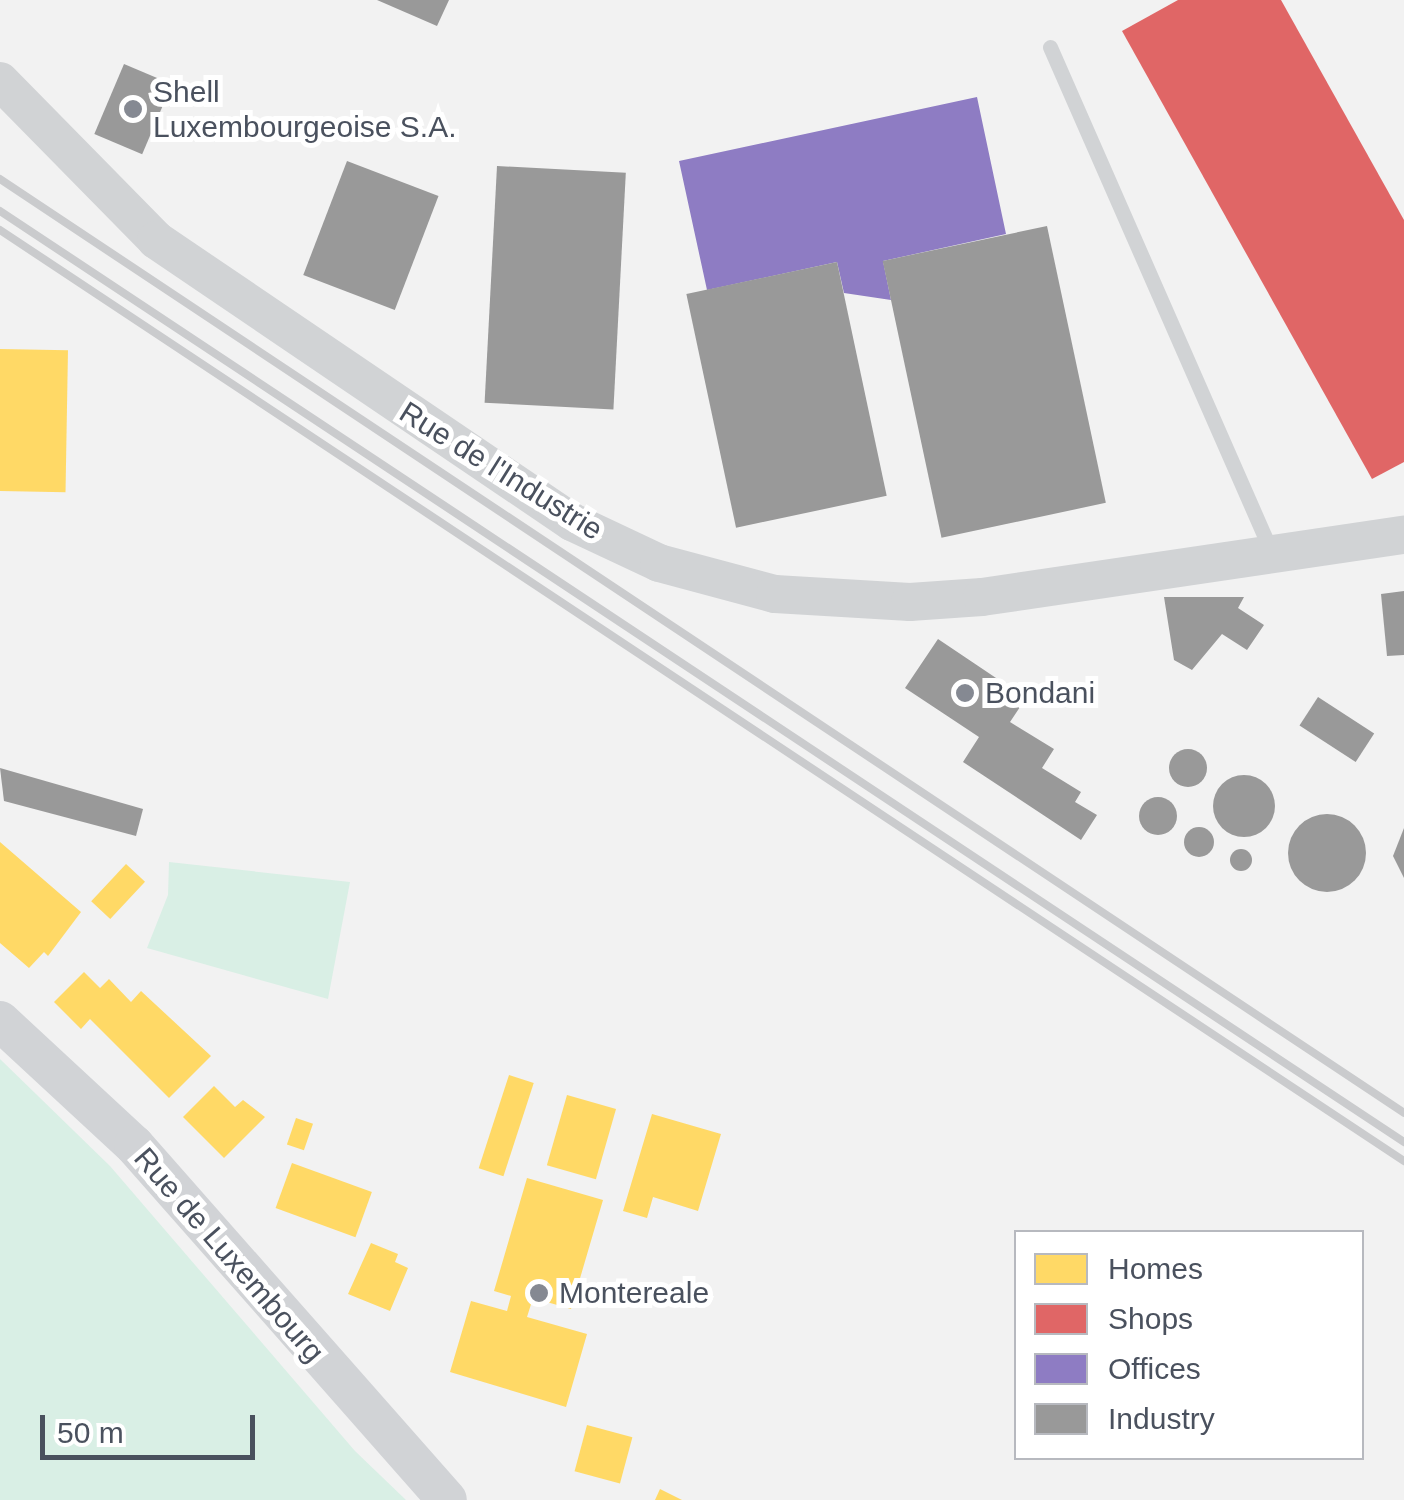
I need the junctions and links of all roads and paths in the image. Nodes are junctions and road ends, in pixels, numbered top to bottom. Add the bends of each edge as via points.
1 (1050, 47) dead end
2 (0, 81) edge
3 (1404, 535) edge
4 (1271, 550) junction
5 (0, 1020) edge
6 (447, 1500) edge

1 - 4 lane
2 - 4 street, Rue de l'Industrie via 156,240 572,522 660,564 776,594 910,602 982,598
3 - 4 street, Rue de l'Industrie
5 - 6 main road, Rue de Luxembourg via 134,1146

